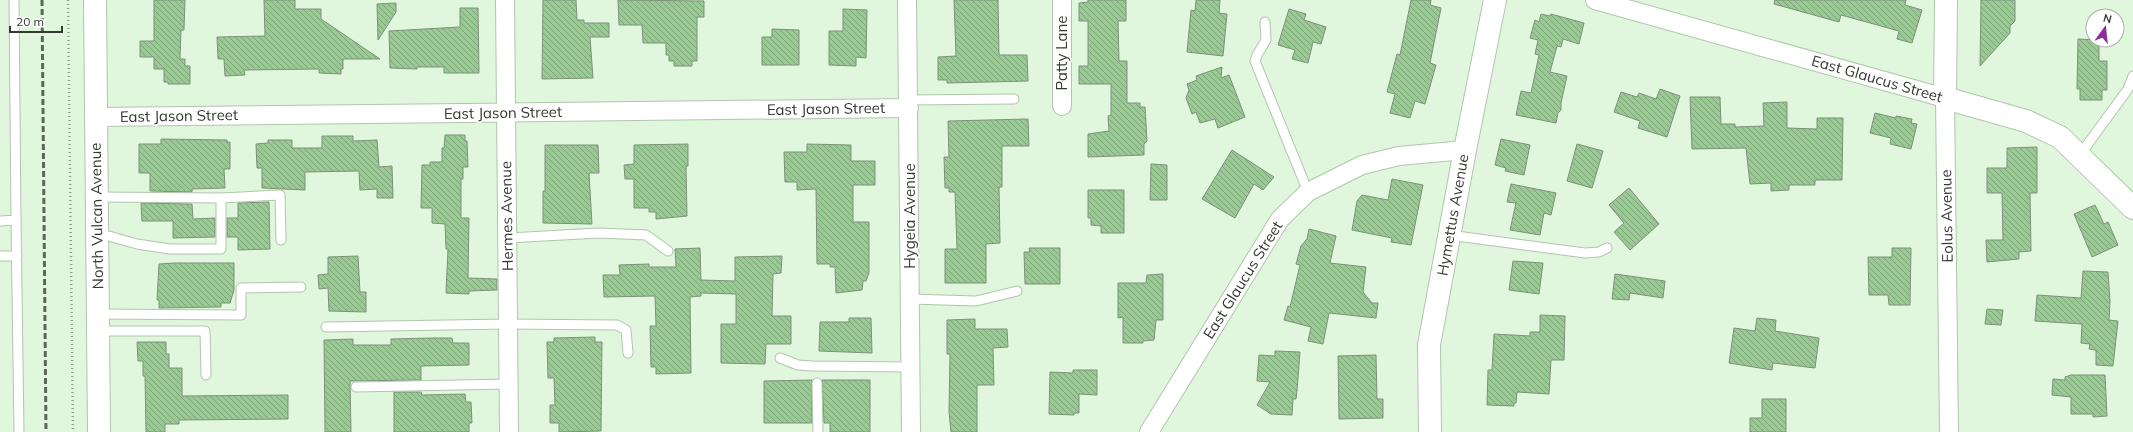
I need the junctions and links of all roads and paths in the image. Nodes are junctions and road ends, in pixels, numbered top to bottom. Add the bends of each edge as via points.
1 (14, 0) edge
2 (68, 0) edge
3 (95, 0) edge
4 (505, 0) edge
5 (907, 0) edge
6 (1062, 0) edge
7 (1495, 0) edge
8 (1594, 0) edge
9 (1946, 0) edge
10 (1265, 22) dead end
11 (2133, 76) edge
12 (1945, 98) junction
13 (1014, 99) dead end
14 (909, 104) junction
15 (1062, 106) dead end
16 (505, 113) junction
17 (96, 117) junction
18 (1465, 150) junction
19 (2079, 156) junction
20 (1308, 192) junction
21 (97, 197) junction
22 (221, 198) junction
23 (2133, 208) edge
24 (16, 220) junction
25 (0, 221) edge
26 (97, 233) junction
27 (1449, 235) junction
28 (507, 238) junction
29 (281, 240) dead end
30 (1607, 248) dead end
31 (668, 251) dead end
32 (0, 256) edge
33 (16, 256) junction
34 (301, 287) dead end
35 (1017, 291) dead end
36 (910, 299) junction
37 (98, 322) junction
38 (508, 324) junction
39 (326, 328) dead end
40 (628, 354) dead end
41 (780, 358) dead end
42 (911, 367) junction
43 (206, 375) dead end
44 (817, 383) dead end
45 (509, 384) junction
46 (356, 388) dead end
47 (20, 432) edge
48 (73, 432) edge
49 (99, 432) edge
50 (509, 432) edge
51 (818, 432) edge
52 (911, 432) edge
53 (1149, 432) edge
54 (1430, 432) edge
55 (1949, 432) edge

1 - 24 lane
2 - 48 path
3 - 17 street, North Vulcan Avenue
4 - 16 street, Hermes Avenue
5 - 14 street, Hygeia Avenue
6 - 15 street, Patty Lane
7 - 18 street, Hymettus Avenue
8 - 12 street, East Glaucus Street
9 - 12 street, Eolus Avenue
10 - 20 lane via 1266,40 1255,62
11 - 19 lane via 2128,89
12 - 19 street, East Glaucus Street via 2026,121 2060,138
12 - 55 street, Eolus Avenue
13 - 14 lane
14 - 16 street, East Jason Street
14 - 36 street, Hygeia Avenue
16 - 17 street, East Jason Street
16 - 28 street, Hermes Avenue
17 - 21 street, North Vulcan Avenue
18 - 20 street, East Glaucus Street via 1399,156 1362,165
18 - 27 street, Hymettus Avenue
19 - 23 street, East Glaucus Street
20 - 53 street, East Glaucus Street via 1280,219
21 - 22 lane
21 - 26 street, North Vulcan Avenue
22 - 26 lane via 221,249 170,249 137,244
22 - 29 lane via 280,195
24 - 25 lane
24 - 33 lane
26 - 37 street, North Vulcan Avenue
27 - 30 lane via 1585,253 1599,252
27 - 54 street, Hymettus Avenue via 1429,345
28 - 31 lane via 599,233 646,235
28 - 38 street, Hermes Avenue
32 - 33 lane
33 - 47 lane
34 - 37 lane via 241,288 241,315
35 - 36 lane via 976,301
36 - 42 street, Hygeia Avenue
37 - 43 lane via 205,332
37 - 49 street, North Vulcan Avenue
38 - 39 lane
38 - 40 lane via 617,324 626,330
38 - 45 street, Hermes Avenue
41 - 42 lane via 798,365 812,366
42 - 52 street, Hygeia Avenue
44 - 51 lane
45 - 46 lane
45 - 50 street, Hermes Avenue

